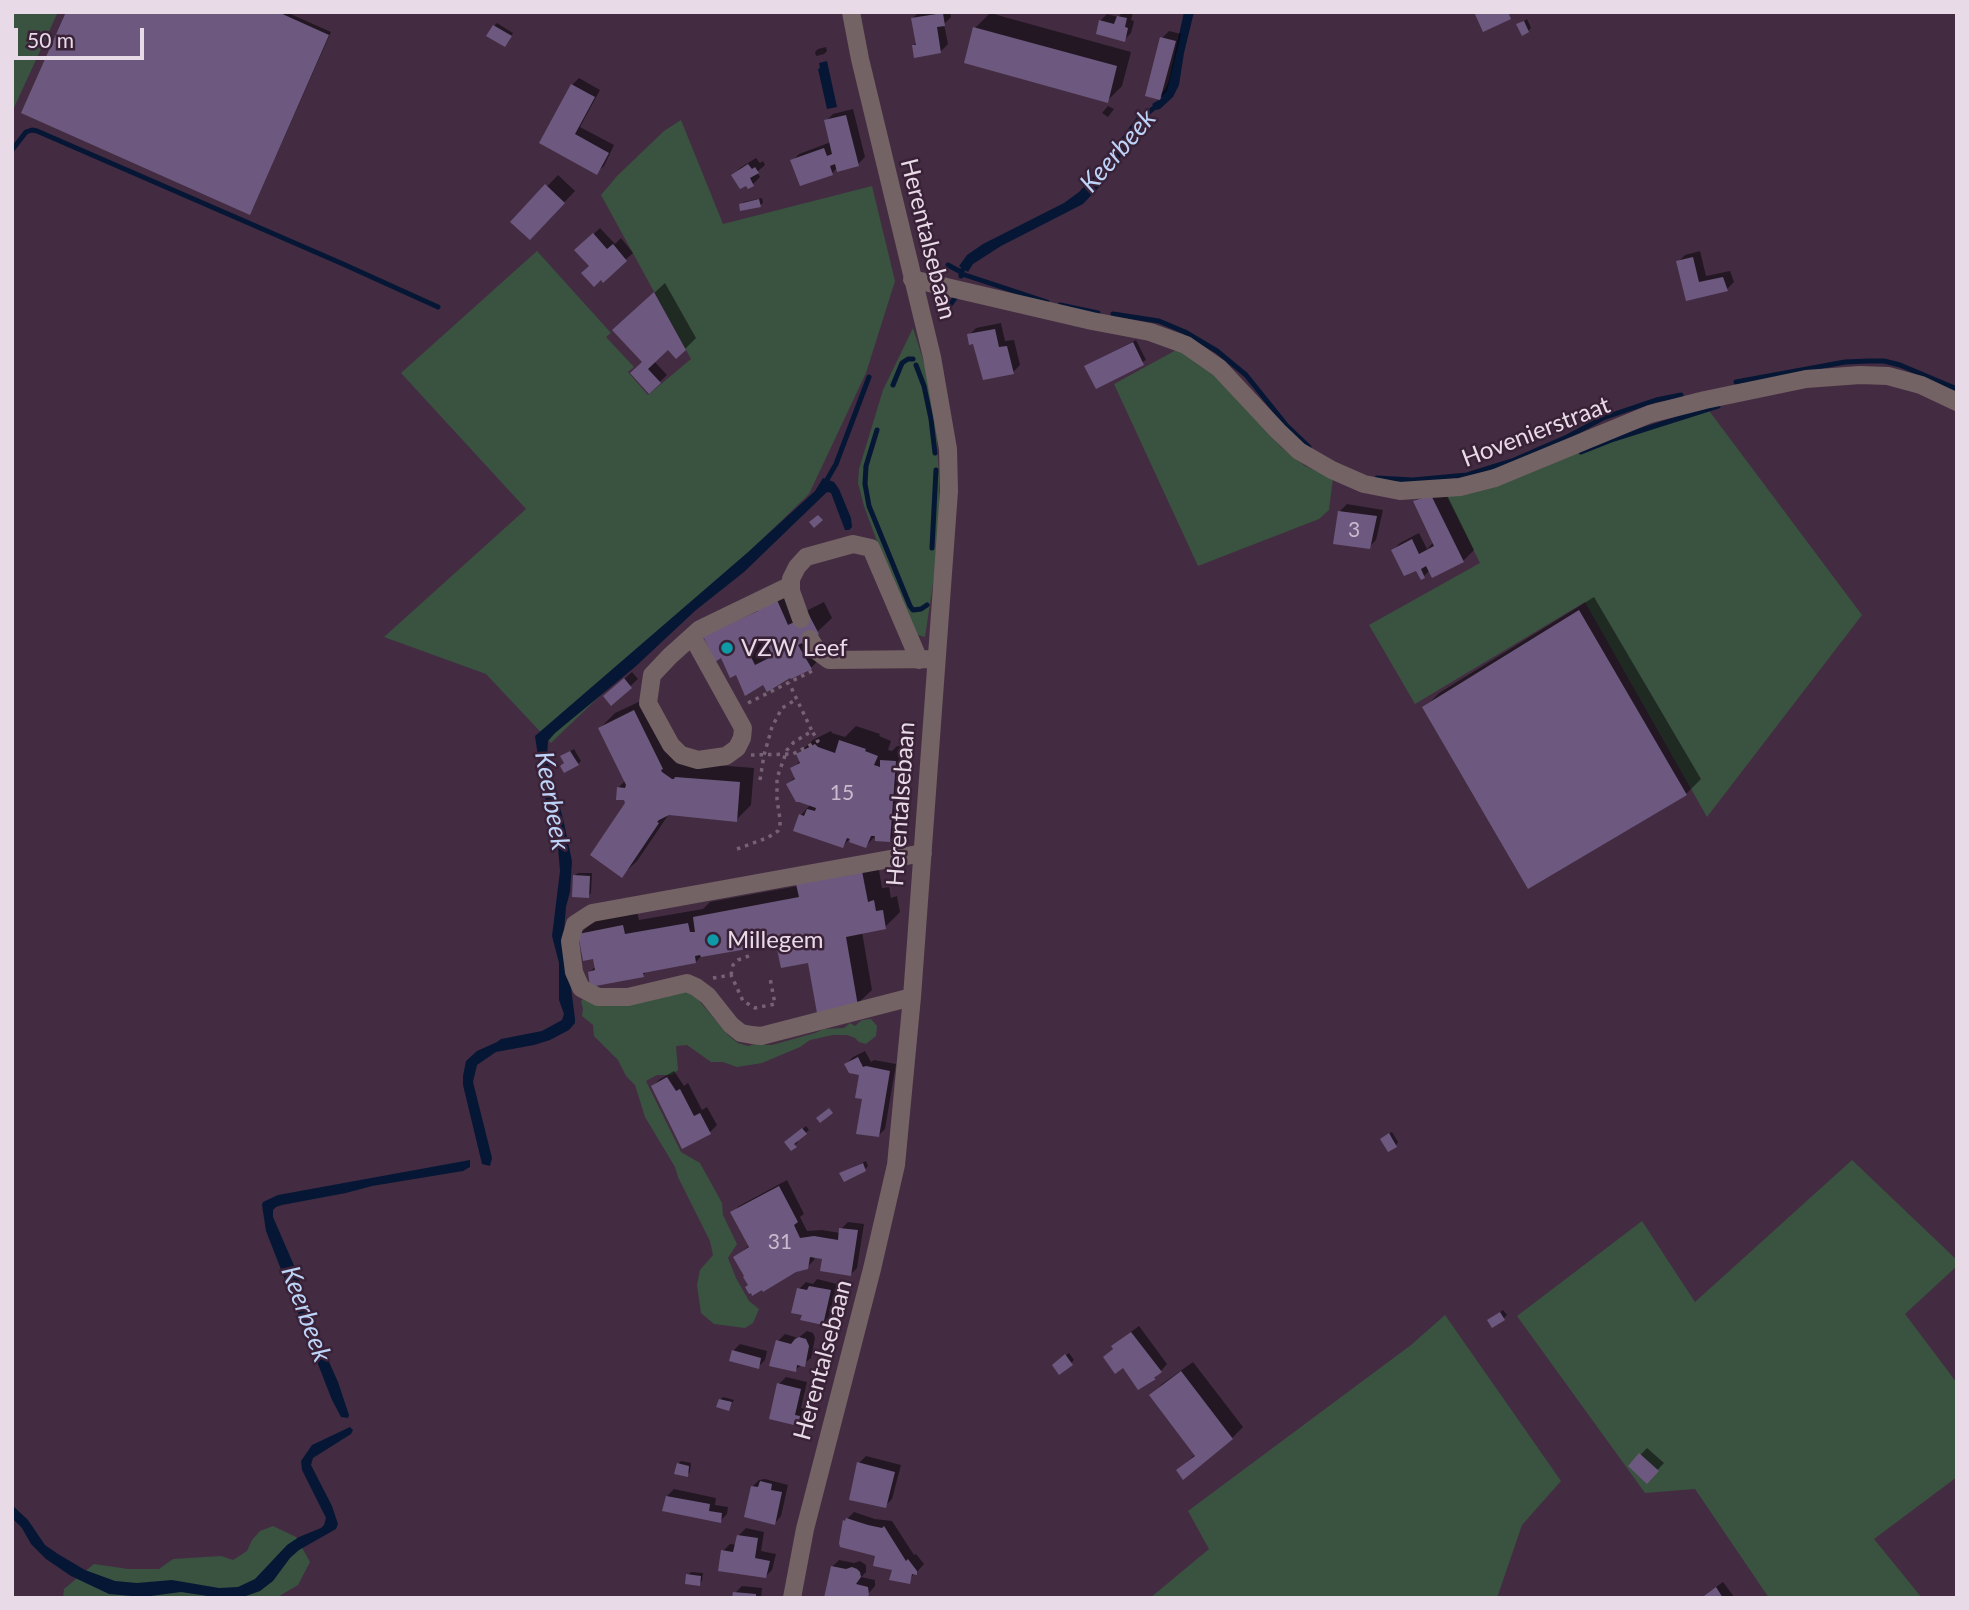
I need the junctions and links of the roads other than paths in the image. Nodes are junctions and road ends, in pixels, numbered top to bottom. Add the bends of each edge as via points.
1 (851, 12) edge
2 (912, 279) junction
3 (1957, 402) edge
4 (791, 585) junction
5 (801, 619) dead end
6 (692, 636) junction
7 (810, 639) dead end
8 (928, 659) junction
9 (923, 853) junction
10 (912, 997) junction
11 (792, 1598) edge

1 - 2 street, Herentalsebaan
2 - 3 street, Hovenierstraat via 1150,332 1186,345 1219,368 1299,451 1364,484 1400,491 1460,487 1495,478 1650,414 1806,379 1888,376
2 - 8 street, Herentalsebaan via 948,449 949,491
4 - 5 street
4 - 6 street
4 - 8 street via 806,557 853,544 871,548
6 - 6 street via 652,675 648,703 681,755 698,760 726,756 737,748 743,728
7 - 8 street via 830,660
8 - 9 street, Herentalsebaan
9 - 10 street, Herentalsebaan
9 - 10 street via 592,913 575,924 570,940 574,971 582,988 598,997 628,997 687,983 708,996 740,1033 761,1035
10 - 11 street, Herentalsebaan via 896,1165

